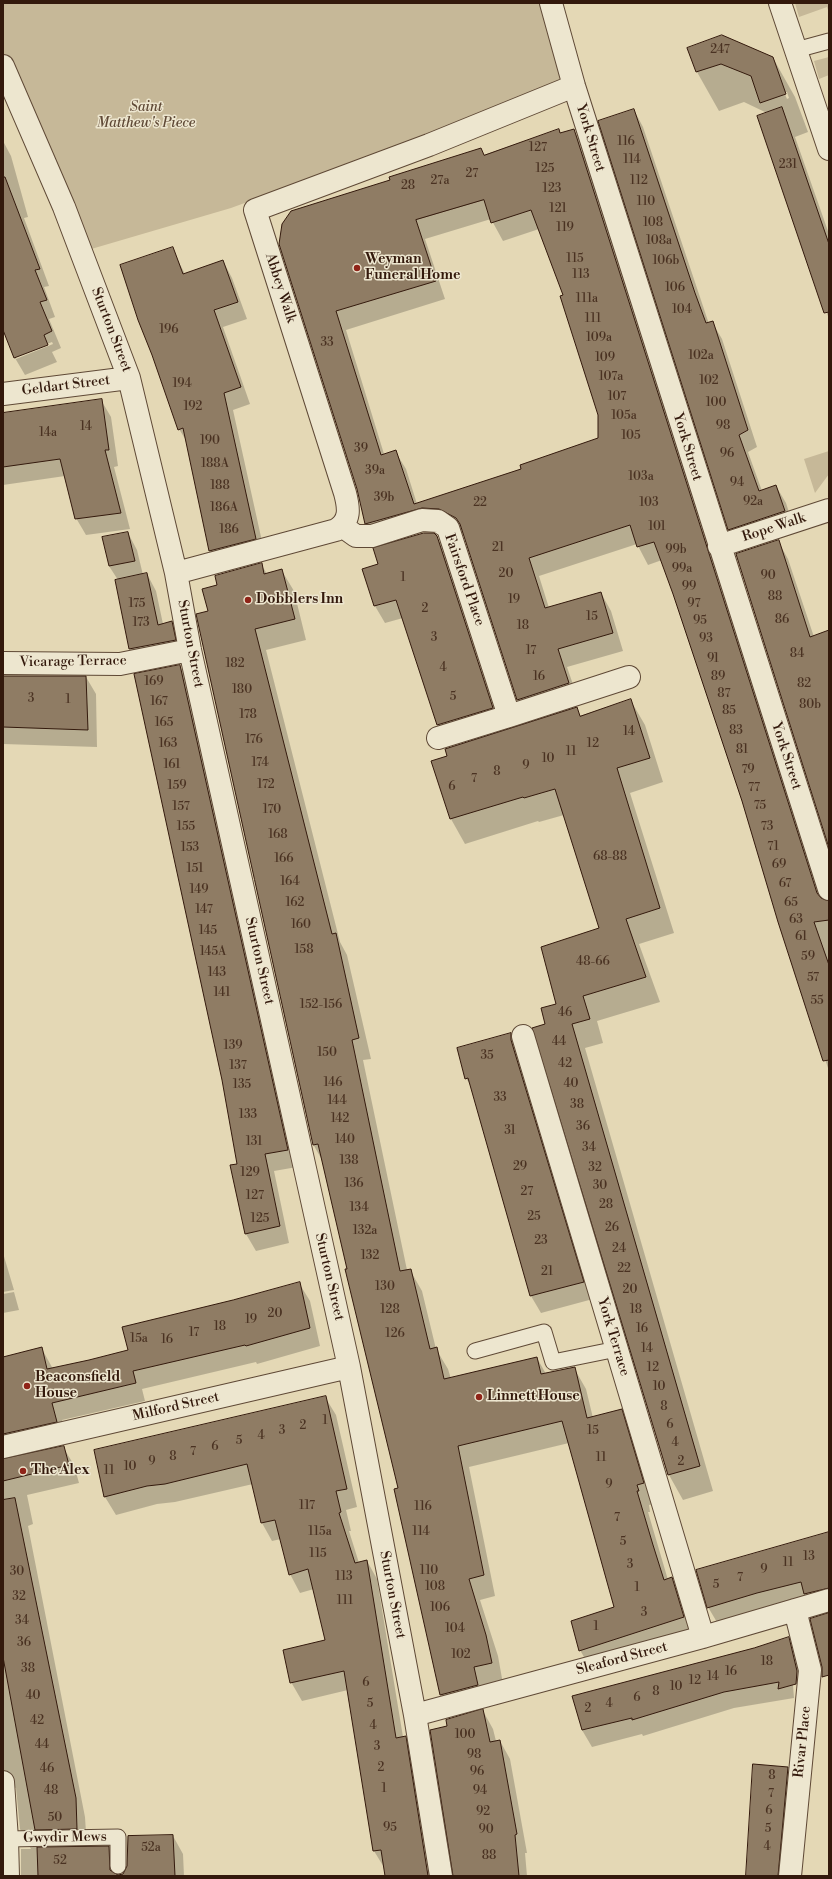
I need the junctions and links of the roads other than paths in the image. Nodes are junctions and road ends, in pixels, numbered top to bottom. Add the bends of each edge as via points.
1 (551, 3) edge
2 (780, 3) edge
3 (829, 41) edge
4 (796, 50) junction
5 (3, 66) edge
6 (574, 86) junction
7 (10, 100) edge
8 (829, 149) edge
9 (129, 378) junction
10 (3, 394) edge
11 (829, 510) edge
12 (342, 526) junction
13 (719, 546) junction
14 (176, 573) junction
15 (190, 650) junction
16 (3, 663) edge
17 (629, 677) dead end
18 (509, 716) junction
19 (438, 738) dead end
20 (829, 889) edge
21 (523, 1036) dead end
22 (617, 1349) junction
23 (475, 1351) dead end
24 (349, 1368) junction
25 (3, 1447) edge
26 (829, 1600) edge
27 (796, 1610) junction
28 (703, 1637) junction
29 (415, 1714) junction
30 (3, 1782) edge
31 (7, 1839) junction
32 (118, 1866) dead end
33 (8, 1876) edge
34 (442, 1876) edge
35 (790, 1876) edge

1 - 6 street, York Street
2 - 4 street
3 - 4 lane
4 - 8 street
5 - 7 street, Sturton Street
6 - 12 street, Abbey Walk via 429,145 255,210 345,493 347,519
6 - 13 street, York Street
7 - 9 street, Sturton Street via 64,207
9 - 10 street, Geldart Street
9 - 14 street, Sturton Street
11 - 13 street, Rope Walk
12 - 14 street via 336,530
12 - 18 street, Fairsford Place via 356,536 372,536 422,520 438,521 448,528
13 - 20 street, York Street
14 - 15 street, Sturton Street
15 - 16 street, Vicarage Terrace via 120,664
15 - 24 street, Sturton Street
17 - 18 street
18 - 19 street
21 - 22 street, York Terrace
22 - 23 lane via 553,1362 544,1332
22 - 28 street, York Terrace
24 - 25 street, Milford Street
24 - 29 street, Sturton Street
26 - 27 street, Sleaford Street
27 - 28 street, Sleaford Street
27 - 35 street, Rivar Place via 810,1670
28 - 29 street, Sleaford Street
29 - 34 street, Sturton Street
30 - 31 street
31 - 32 lane, Gwydir Mews via 118,1837
31 - 33 street

